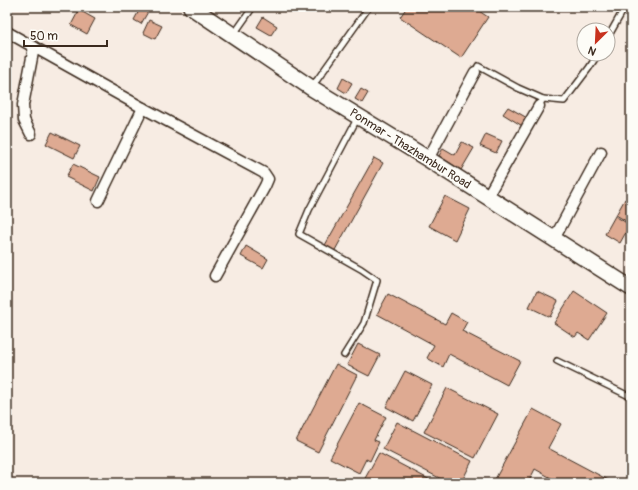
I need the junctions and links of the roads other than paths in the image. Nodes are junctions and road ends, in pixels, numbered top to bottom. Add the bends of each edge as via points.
1 (191, 7) edge
2 (253, 7) edge
3 (369, 7) edge
4 (625, 7) edge
5 (616, 23) edge
6 (7, 32) edge
7 (233, 35) junction
8 (34, 47) junction
9 (593, 62) edge
10 (475, 72) joint
11 (310, 87) junction
12 (541, 103) junction
13 (143, 108) junction
14 (358, 116) junction
15 (31, 134) dead end
16 (601, 152) dead end
17 (428, 159) junction
18 (487, 197) junction
19 (98, 201) dead end
20 (554, 239) junction
21 (215, 276) dead end
22 (631, 288) edge
23 (344, 355) dead end
24 (557, 361) dead end
25 (631, 397) edge

1 - 7 street, Ponmar - Thazhambur Road
2 - 7 lane
3 - 11 lane
4 - 5 lane
6 - 8 street
7 - 11 street, Ponmar - Thazhambur Road
8 - 13 street
8 - 15 street via 22,105 24,120
9 - 12 lane via 564,101
10 - 12 lane via 478,66
10 - 17 street
11 - 14 street, Ponmar - Thazhambur Road
12 - 18 street
13 - 19 street
13 - 21 street via 264,173 268,179
14 - 17 street, Ponmar - Thazhambur Road
14 - 23 lane via 299,234 377,280 364,323
16 - 20 street
17 - 18 street, Ponmar - Thazhambur Road
18 - 20 street, Ponmar - Thazhambur Road
20 - 22 street, Ponmar - Thazhambur Road
24 - 25 lane

